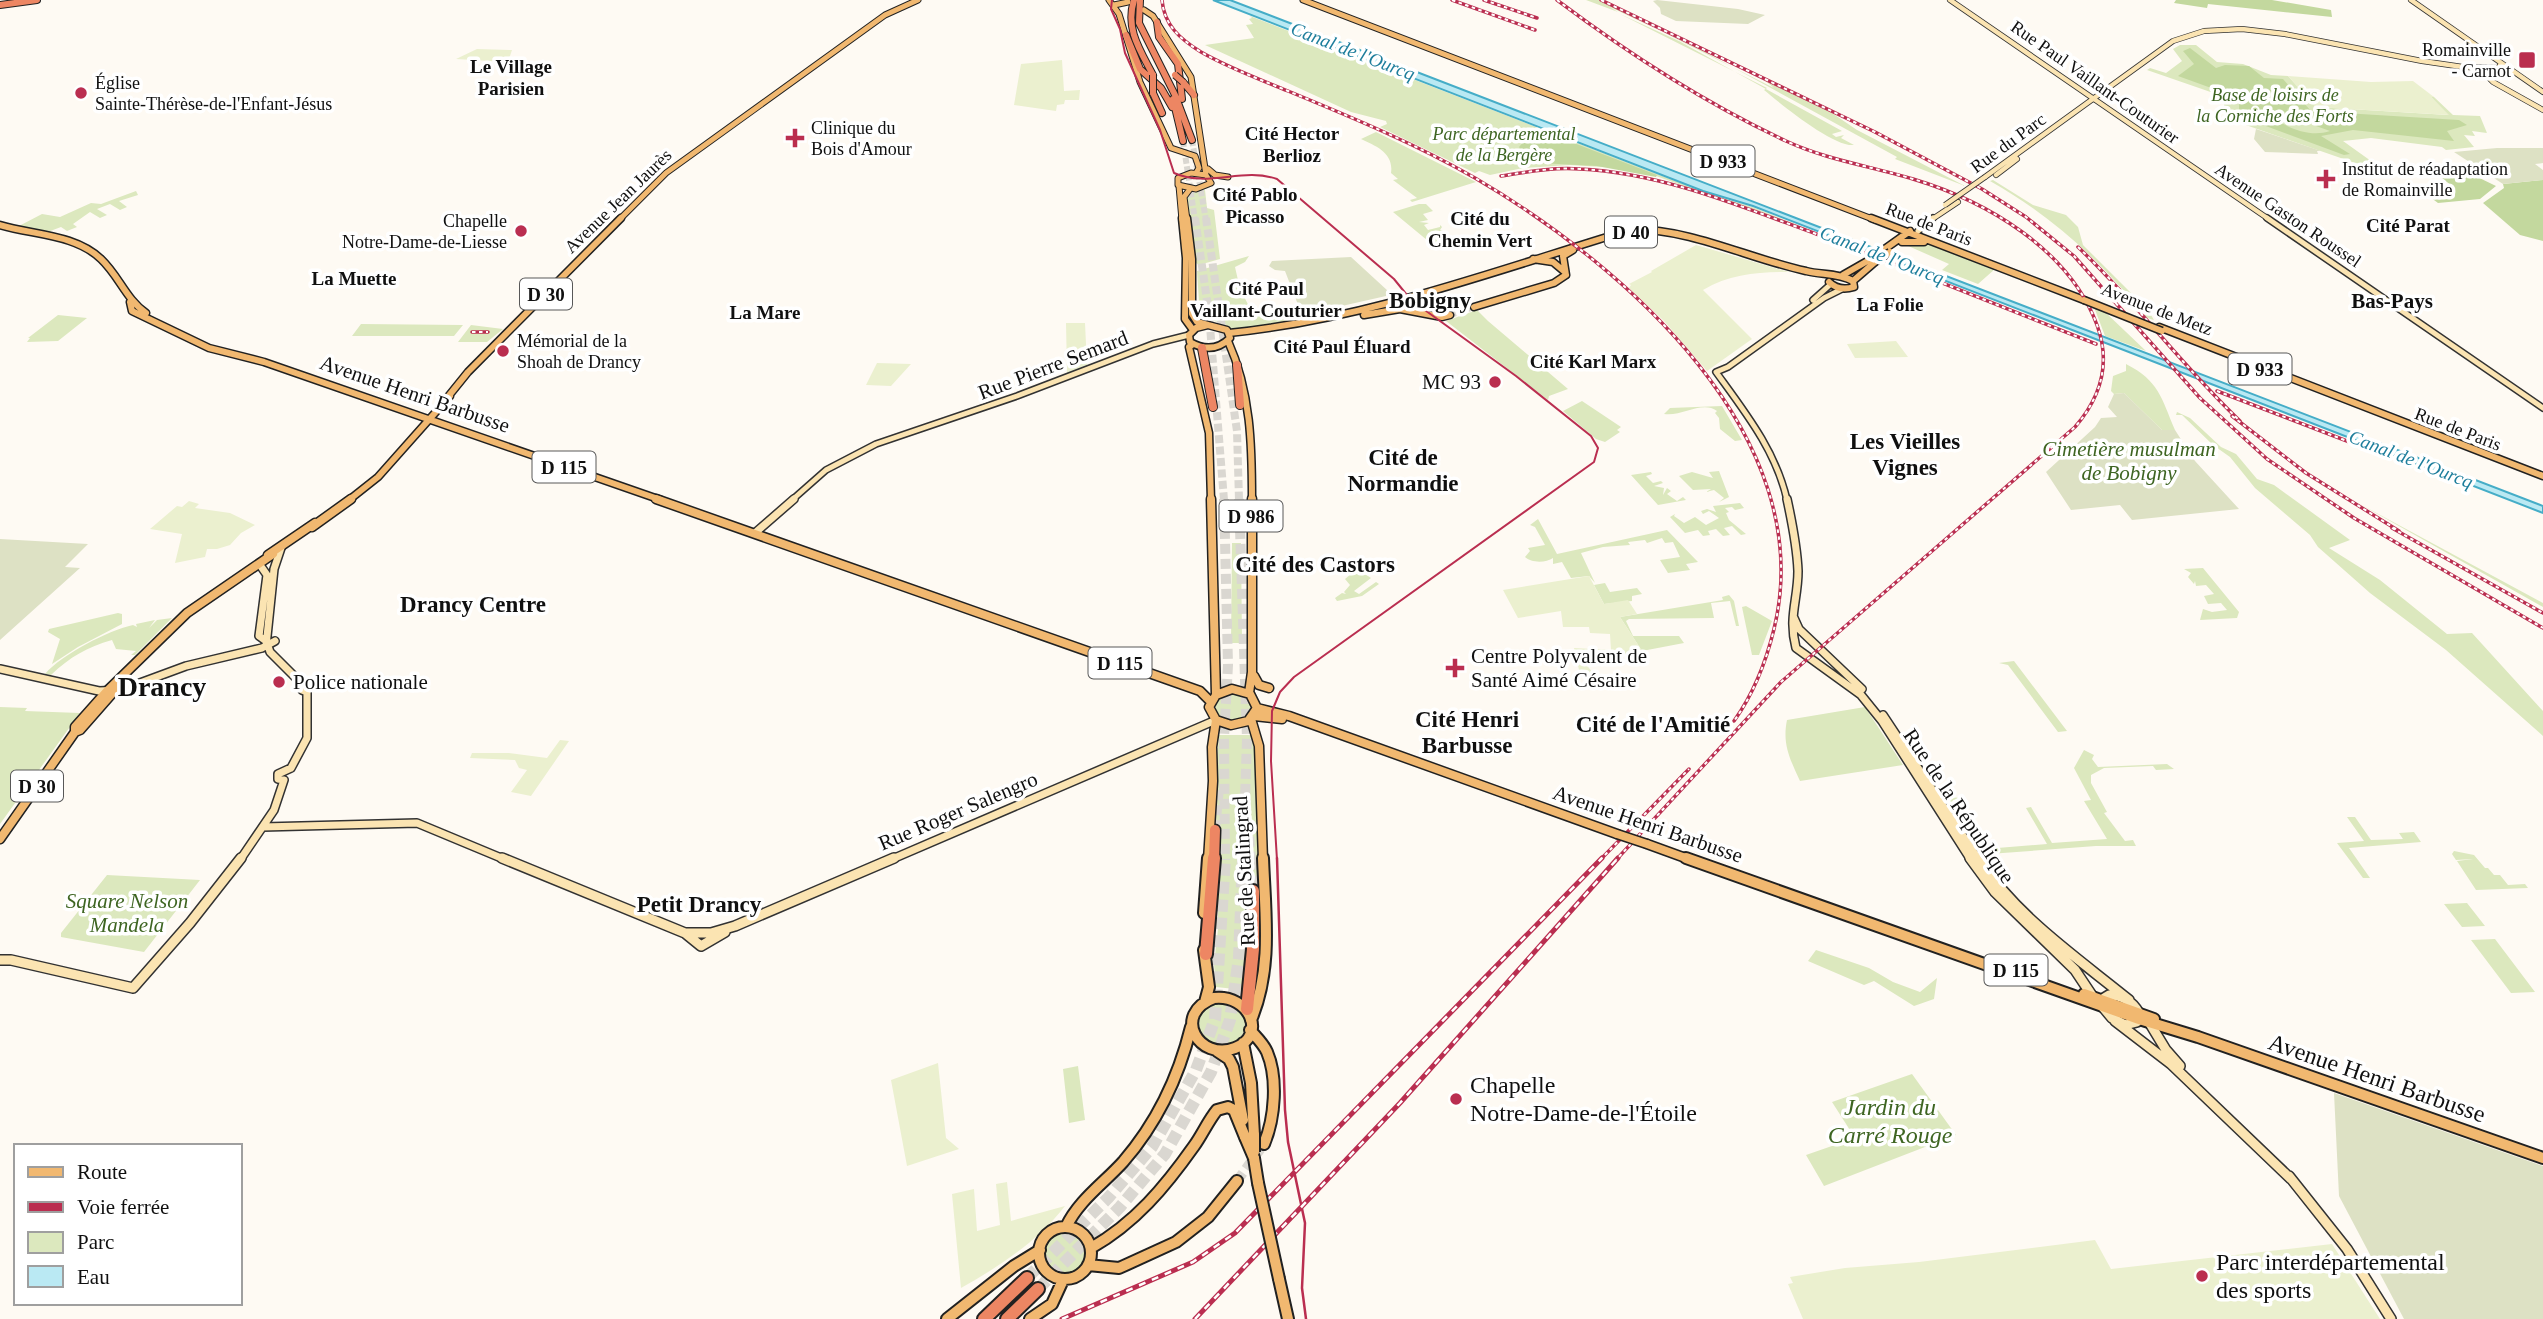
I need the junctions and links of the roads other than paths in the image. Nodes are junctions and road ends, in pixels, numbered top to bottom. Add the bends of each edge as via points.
1 (17, 0) edge
2 (37, 0) edge
3 (918, 0) edge
4 (1109, 0) edge
5 (1140, 0) edge
6 (1303, 0) edge
7 (1308, 0) edge
8 (1953, 0) edge
9 (2411, 0) edge
10 (1130, 1) edge
11 (1, 2) edge
12 (1114, 5) junction
13 (1144, 10) dead end
14 (1157, 22) junction
15 (2243, 29) junction
16 (1143, 31) junction
17 (2286, 33) junction
18 (1126, 35) junction
19 (2500, 65) junction
20 (2487, 70) junction
21 (1536, 88) junction
22 (2543, 92) edge
23 (1194, 96) junction
24 (2096, 100) junction
25 (1183, 110) junction
26 (2543, 110) edge
27 (1162, 113) joint
28 (1177, 117) junction
29 (1165, 127) junction
30 (1192, 140) tunnel mouth
31 (1183, 141) tunnel mouth
32 (1170, 142) junction
33 (1202, 143) junction
34 (2191, 165) joint
35 (1207, 167) junction
36 (1196, 173) junction
37 (1206, 175) junction
38 (1228, 177) dead end
39 (1179, 186) junction
40 (1190, 189) junction
41 (0, 225) edge
42 (1913, 232) junction
43 (1604, 236) junction
44 (1902, 242) junction
45 (71, 243) junction
46 (1935, 243) junction
47 (1588, 245) junction
48 (1887, 251) junction
49 (1523, 260) junction
50 (1873, 261) junction
51 (108, 265) junction
52 (1565, 271) junction
53 (1833, 280) junction
54 (1853, 281) junction
55 (1842, 289) junction
56 (2083, 299) junction
57 (130, 302) junction
58 (1474, 307) tunnel mouth
59 (1450, 315) tunnel mouth
60 (1208, 325) junction
61 (175, 331) junction
62 (1229, 337) junction
63 (1191, 338) junction
64 (1202, 348) junction
65 (1237, 365) junction
66 (1718, 371) junction
67 (1240, 405) dead end
68 (1213, 407) dead end
69 (2543, 408) edge
70 (430, 416) junction
71 (2543, 478) edge
72 (755, 533) junction
73 (281, 548) junction
74 (263, 565) junction
75 (274, 569) junction
76 (1794, 617) junction
77 (1812, 642) junction
78 (1794, 643) junction
79 (267, 644) junction
80 (1828, 655) junction
81 (1815, 662) junction
82 (0, 669) edge
83 (1252, 672) junction
84 (1269, 688) dead end
85 (110, 692) junction
86 (1249, 693) junction
87 (1213, 698) junction
88 (1254, 714) junction
89 (1214, 718) junction
90 (269, 817) junction
91 (263, 827) junction
92 (276, 827) junction
93 (1215, 830) tunnel mouth
94 (0, 839) edge
95 (1253, 891) tunnel mouth
96 (1206, 954) junction
97 (0, 960) edge
98 (2129, 1000) junction
99 (2099, 1001) junction
100 (1205, 1002) junction
101 (2139, 1016) junction
102 (1250, 1020) junction
103 (2115, 1021) junction
104 (2151, 1023) junction
105 (1191, 1027) junction
106 (2198, 1037) junction
107 (1243, 1043) junction
108 (1217, 1051) junction
109 (2211, 1100) junction
110 (1250, 1136) junction
111 (1264, 1144) tunnel mouth
112 (2543, 1158) edge
113 (1237, 1181) tunnel mouth
114 (1066, 1227) junction
115 (1091, 1248) junction
116 (1040, 1250) junction
117 (1018, 1264) junction
118 (1087, 1265) junction
119 (1041, 1266) junction
120 (1027, 1278) tunnel mouth
121 (1063, 1280) junction
122 (1038, 1289) tunnel mouth
123 (947, 1319) edge
124 (984, 1319) edge
125 (1007, 1319) edge
126 (1030, 1319) edge
127 (1288, 1319) edge
128 (2391, 1319) edge

1 - 11 highway
2 - 11 highway
3 - 70 main road, Avenue Jean Jaurès / D 30 via 885,15 666,173
4 - 12 main road
5 - 16 highway
6 - 21 main road, Rue de Paris / D 933
7 - 21 main road, Rue de Paris / D 933
8 - 24 main road, Rue Paul Vaillant-Couturier
9 - 19 main road
10 - 12 main road
10 - 27 highway, bridge via 1132,35 1153,75 1153,93
10 - 28 highway via 1134,24 1172,95
12 - 18 main road
13 - 14 main road
14 - 23 main road via 1187,66
14 - 25 highway via 1159,37 1180,69
15 - 17 main road, Rue du Parc
15 - 17 main road, Rue du Parc
15 - 24 main road, Rue du Parc via 2180,37
16 - 23 highway, bridge
16 - 25 highway
17 - 20 main road
18 - 28 highway via 1140,69 1161,88
18 - 29 main road via 1136,72
19 - 20 main road
19 - 22 main road
20 - 26 main road via 2493,82
21 - 42 main road, Rue de Paris / D 933
21 - 42 main road, Rue de Paris / D 933
23 - 33 main road
24 - 34 main road, Rue Paul Vaillant-Couturier
24 - 42 main road, Rue du Parc, bridge
25 - 30 highway
27 - 29 main road
28 - 31 highway
29 - 32 main road
32 - 33 main road via 1186,152
32 - 36 main road via 1174,150 1195,156
33 - 35 main road
34 - 69 main road, Avenue Gaston Roussel
35 - 37 main road
35 - 38 main road via 1213,175
36 - 37 main road
36 - 39 main road via 1179,177
37 - 40 main road via 1211,181 1208,185
39 - 40 main road
39 - 63 main road, D 986 via 1186,258 1185,319
40 - 60 main road via 1184,197 1192,259 1192,314 1197,322
41 - 45 main road, D 115
42 - 44 main road
42 - 46 main road, Rue de Paris / D 933
42 - 48 main road
42 - 56 main road, Avenue de Metz / D 933
43 - 47 main road
43 - 49 main road, D 40
43 - 53 main road, D 40 via 1633,229 1666,231
44 - 46 main road
44 - 48 main road
45 - 51 main road, Avenue Henri Barbusse / D 115 via 87,248
45 - 51 main road, Avenue Henri Barbusse / D 115 via 101,253
46 - 56 main road, Rue de Paris / D 933
47 - 52 main road, D 40 via 1567,251 1562,257
47 - 53 main road, D 40 via 1629,232 1663,233
48 - 50 main road, bridge
49 - 52 main road via 1553,262
49 - 62 main road, D 40 via 1330,319
50 - 53 main road
50 - 54 main road
51 - 57 main road, Avenue Henri Barbusse / D 115
52 - 58 main road via 1554,283
53 - 54 main road
53 - 55 main road
53 - 66 main road
54 - 55 main road via 1854,287
55 - 66 main road
56 - 71 main road, Rue de Paris / D 933, bridge
57 - 61 main road, Avenue Henri Barbusse / D 115
57 - 61 main road, Avenue Henri Barbusse / D 115 via 132,311
59 - 62 main road via 1390,309 1297,330
60 - 62 main road via 1224,328
60 - 63 main road
61 - 70 main road, Avenue Henri Barbusse / D 115 via 217,351
62 - 64 main road via 1220,346
62 - 65 main road, D 986
63 - 64 main road
63 - 72 main road, Rue Pierre Semard via 1153,344 884,440 836,463
63 - 87 main road, D 986 via 1189,356 1210,445
64 - 68 highway
65 - 67 highway
65 - 83 main road, D 986 via 1247,398 1251,440
66 - 76 main road via 1753,422 1785,490 1798,573
70 - 72 main road, Avenue Henri Barbusse / D 115
70 - 73 main road, D 30 via 378,477
72 - 87 main road, Avenue Henri Barbusse / D 115
73 - 74 main road, D 30
73 - 75 main road
74 - 75 main road
74 - 79 main road via 267,575 259,636
74 - 85 main road, D 30 via 248,570 187,613
75 - 79 main road
76 - 77 main road, Rue de la République
76 - 78 main road, Rue de la République
77 - 78 main road via 1801,637
77 - 80 main road, Rue de la République
78 - 81 main road, Rue de la République
79 - 85 main road
79 - 90 main road via 305,689 307,738
80 - 81 main road via 1826,662
80 - 98 main road, Rue de la République via 1895,730 2005,896 2077,961
81 - 99 main road, Rue de la République via 1861,695 1995,892
82 - 85 main road
83 - 84 main road via 1259,685
83 - 86 main road, D 986
85 - 94 main road, D 30 via 75,732
86 - 87 main road via 1232,689
86 - 88 main road via 1255,699
87 - 89 main road via 1209,708
88 - 89 main road via 1231,725
88 - 99 main road, Avenue Henri Barbusse / D 115, bridge via 1391,755
88 - 102 main road, Rue de Stalingrad via 1267,961 1261,997
89 - 92 main road, Rue Roger Salengro via 713,935 705,946 698,944 696,936 424,825
89 - 96 main road, Rue de Stalingrad via 1203,895
90 - 91 main road
90 - 92 main road
91 - 92 main road
91 - 97 main road via 209,904 133,988
93 - 96 highway
95 - 102 highway
96 - 100 main road, Rue de Stalingrad via 1209,987
98 - 99 main road via 2113,994
98 - 101 main road, Rue de la République
99 - 101 main road, Avenue Henri Barbusse / D 115
99 - 103 main road, Rue de la République
100 - 102 main road via 1228,998 1239,1002
100 - 105 main road via 1195,1011
101 - 103 main road via 2129,1025
101 - 104 main road, Avenue Henri Barbusse / D 115
101 - 106 main road, Avenue Henri Barbusse / D 115
102 - 107 main road
102 - 111 main road via 1269,1060 1271,1122
103 - 109 main road, Rue de la République
104 - 106 main road, Avenue Henri Barbusse / D 115
104 - 109 main road via 2166,1050
105 - 108 main road via 1201,1045
105 - 114 main road via 1157,1114 1115,1169 1073,1212
106 - 112 main road, Avenue Henri Barbusse / D 115
107 - 108 main road
107 - 110 main road via 1251,1083
108 - 110 main road via 1229,1059 1236,1076
109 - 128 main road via 2291,1179 2347,1249
110 - 115 main road via 1234,1110 1217,1110 1156,1197 1121,1232
110 - 127 main road, bridge
113 - 118 main road via 1208,1217 1184,1237 1119,1268
114 - 115 main road via 1083,1232
114 - 116 main road via 1052,1231
115 - 118 main road
116 - 117 main road
116 - 119 main road
117 - 119 main road
117 - 123 main road
118 - 121 main road
119 - 121 main road via 1046,1274
120 - 124 highway
121 - 126 main road via 1052,1304
122 - 125 highway

